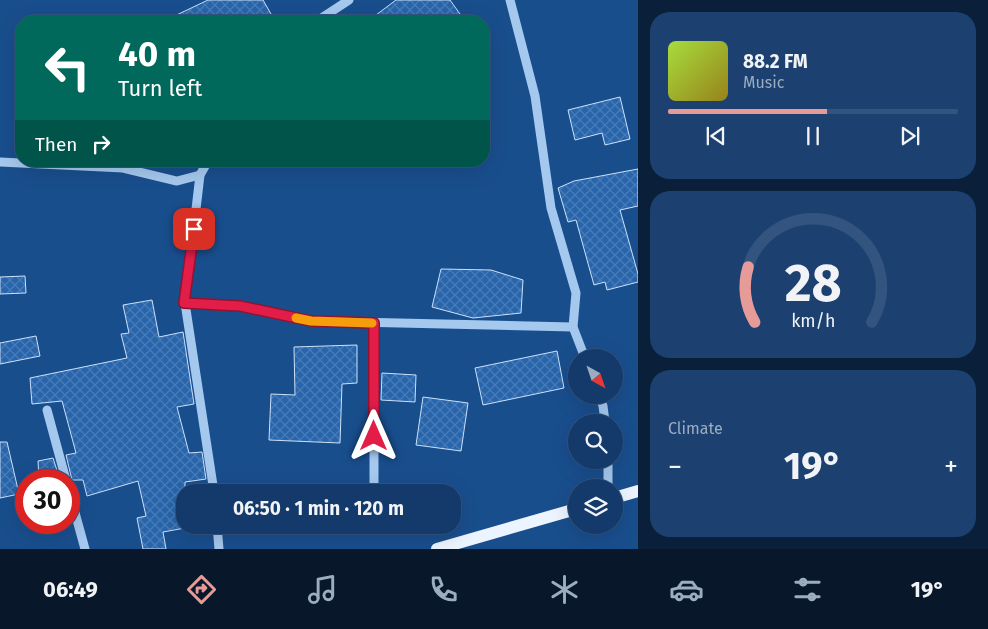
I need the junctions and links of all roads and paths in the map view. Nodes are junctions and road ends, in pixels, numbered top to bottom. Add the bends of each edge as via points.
1 (349, 0) edge
2 (510, 0) edge
3 (326, 15) edge
4 (0, 162) edge
5 (15, 163) edge
6 (102, 167) edge
7 (205, 167) edge
8 (200, 175) junction
9 (184, 303) junction
10 (374, 323) junction
11 (573, 327) junction
12 (581, 349) edge
13 (47, 410) dead end
14 (63, 469) edge
15 (374, 482) dead end
16 (213, 484) edge
17 (638, 491) edge
18 (623, 495) edge
19 (568, 510) edge
20 (80, 531) edge
21 (218, 534) edge
22 (85, 549) edge
23 (219, 549) edge
24 (437, 549) edge

1 - 3 street
2 - 11 street via 535,96 551,208 576,293
4 - 5 street
6 - 8 street via 123,168 177,180
7 - 8 street
8 - 9 street
9 - 10 street via 240,306 311,321
9 - 16 street
10 - 11 street
10 - 15 street
11 - 12 street
13 - 14 street
17 - 18 main road
19 - 24 main road
20 - 22 street
21 - 23 street

